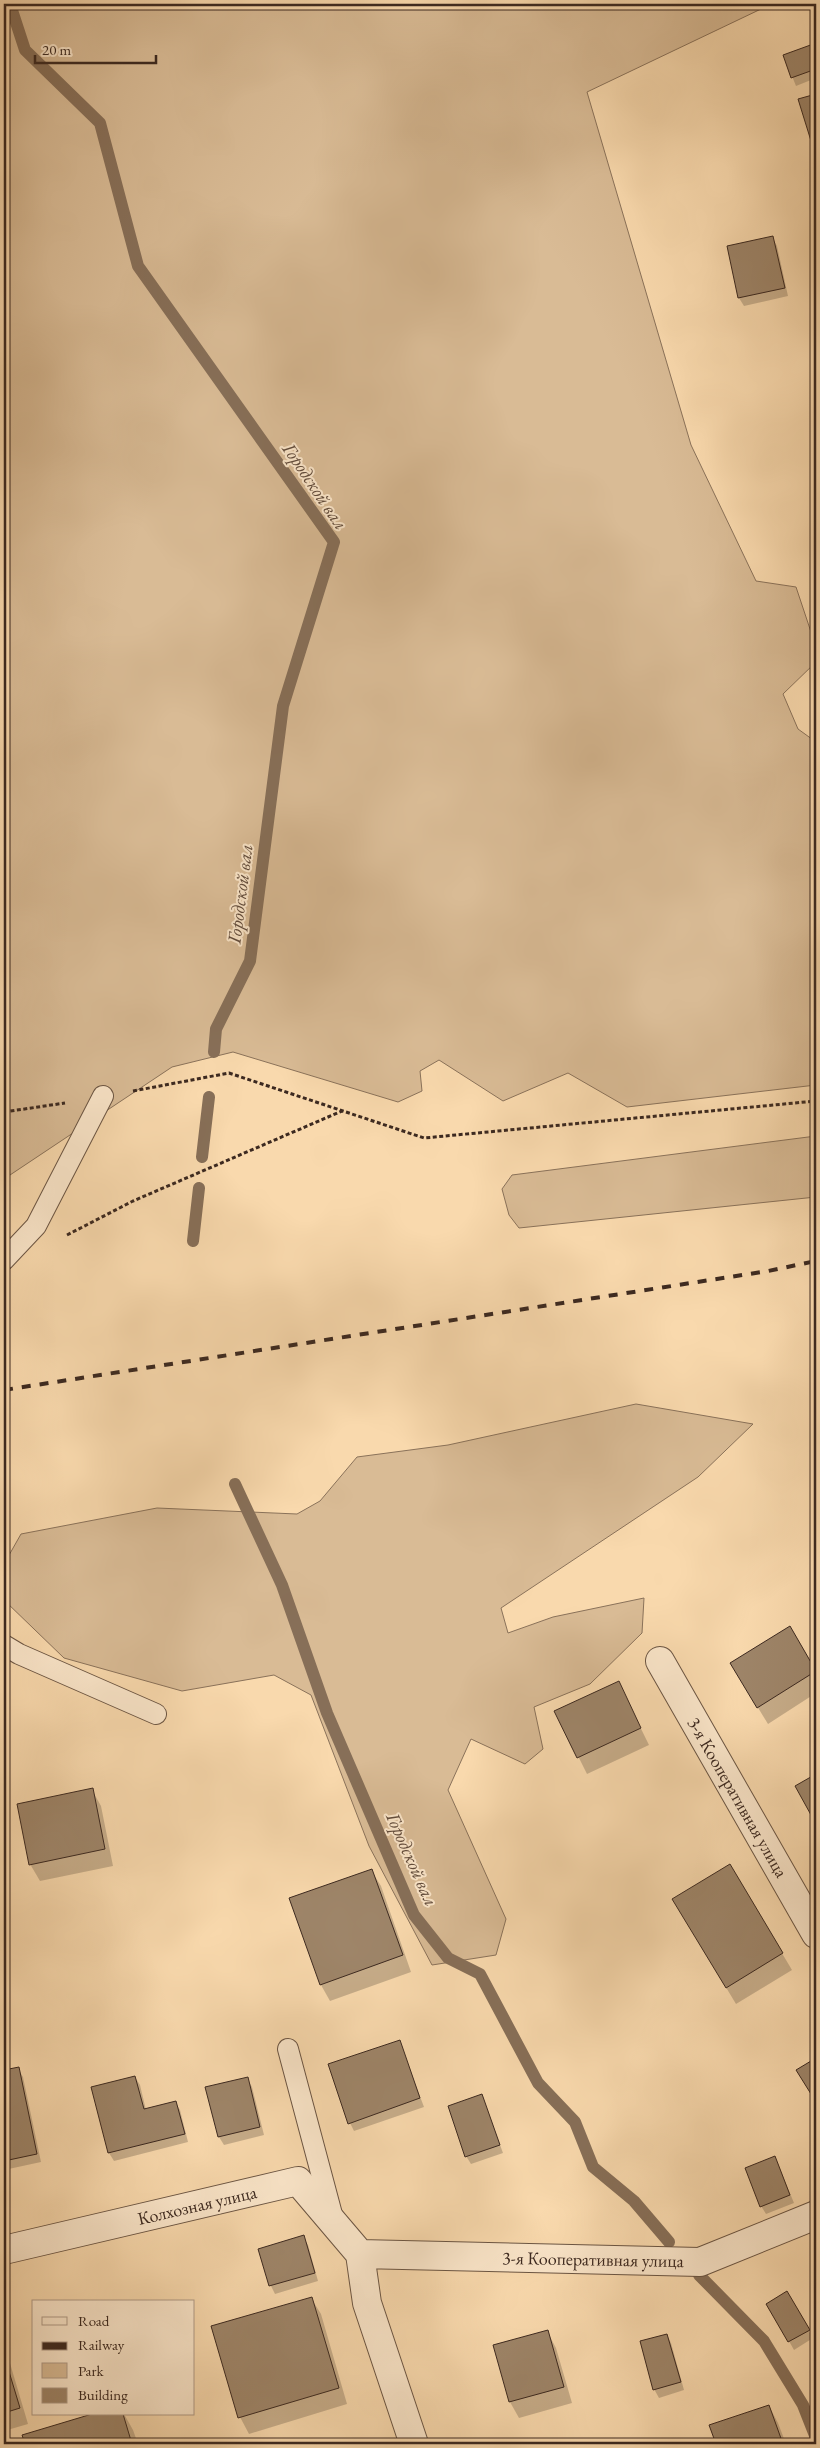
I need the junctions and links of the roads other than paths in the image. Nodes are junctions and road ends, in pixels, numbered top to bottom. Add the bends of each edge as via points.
1 (104, 1096) road end
2 (4, 1260) edge
3 (4, 1645) edge
4 (660, 1661) dead end
5 (156, 1714) dead end
6 (816, 1934) edge
7 (288, 2050) dead end
8 (816, 2214) edge
9 (334, 2224) junction
10 (4, 2250) edge
11 (360, 2254) junction
12 (414, 2444) edge

1 - 2 lane via 36,1226
3 - 5 lane
4 - 6 street, 3-я Кооперативная улица
7 - 9 lane
8 - 11 street, 3-я Кооперативная улица via 700,2262
9 - 10 street, Колхозная улица via 298,2181
9 - 11 street, Колхозная улица
11 - 12 street via 367,2304

